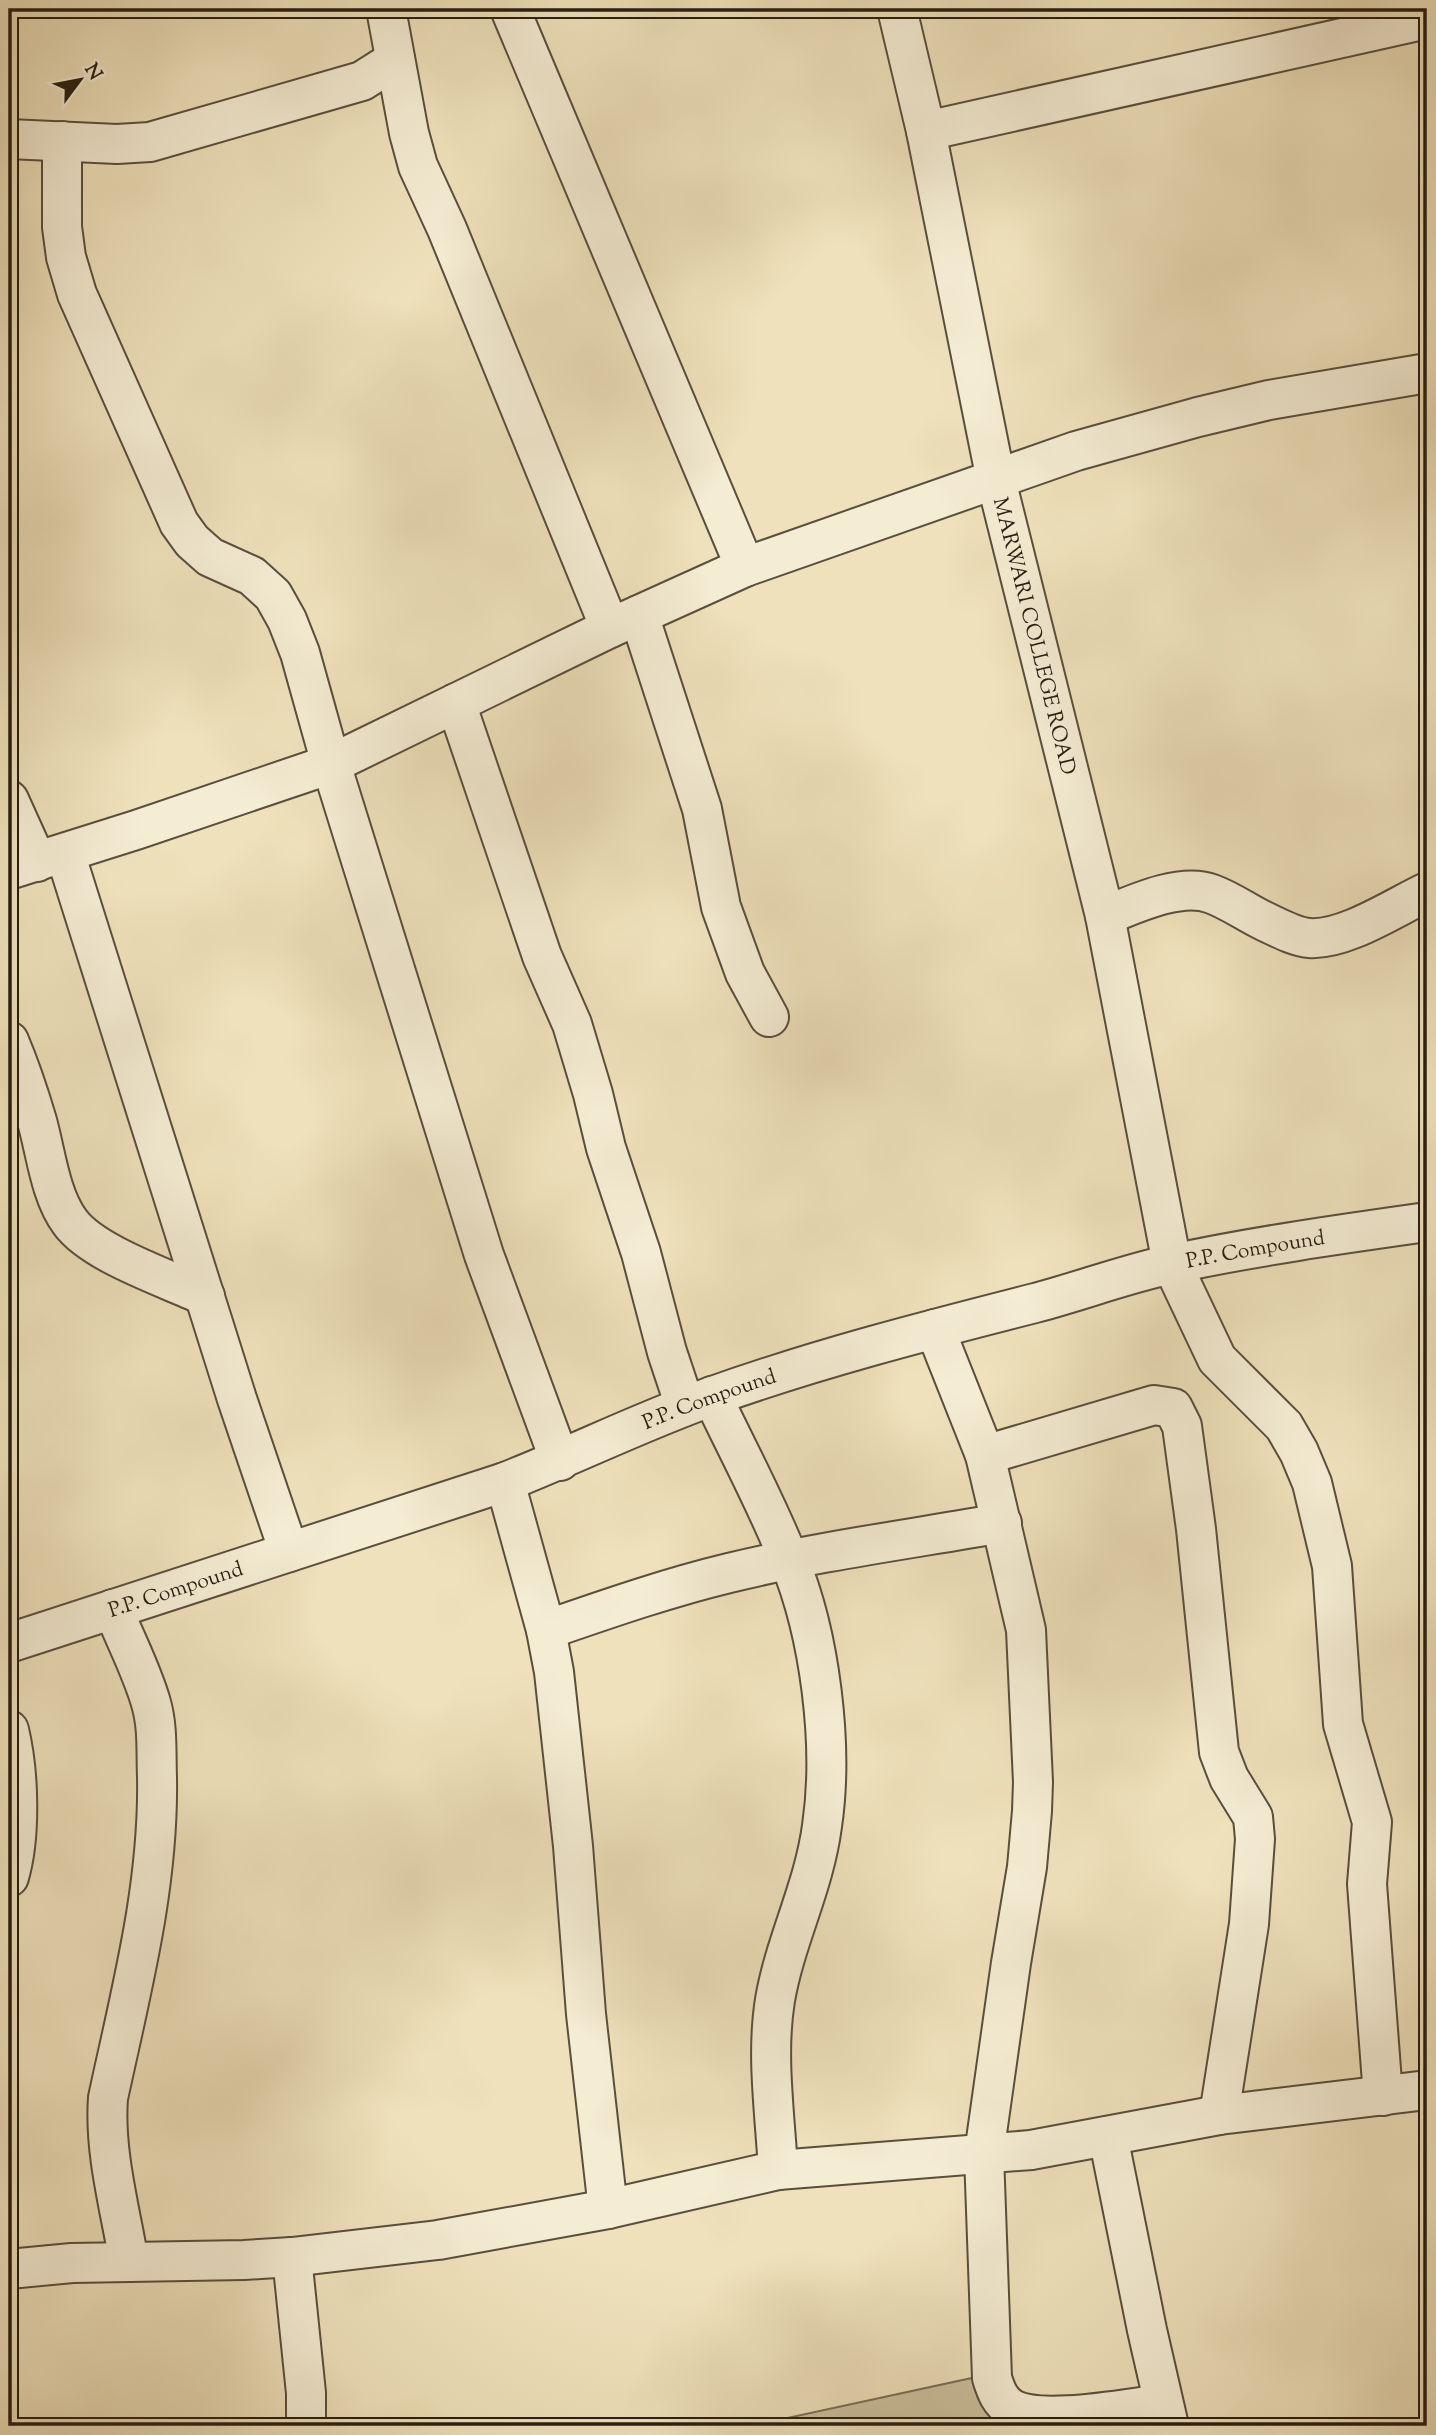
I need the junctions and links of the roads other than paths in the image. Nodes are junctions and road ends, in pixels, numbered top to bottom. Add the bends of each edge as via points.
1 (386, 9) edge
2 (510, 9) edge
3 (897, 9) edge
4 (1427, 19) edge
5 (395, 60) junction
6 (926, 131) junction
7 (9, 138) edge
8 (62, 141) junction
9 (1427, 373) edge
10 (996, 481) junction
11 (744, 567) junction
12 (624, 622) junction
13 (456, 703) junction
14 (331, 764) junction
15 (9, 800) edge
16 (37, 861) edge
17 (1422, 903) edge
18 (1105, 916) junction
19 (769, 1017) dead end
20 (9, 1041) edge
21 (1427, 1222) edge
22 (1172, 1264) junction
23 (205, 1296) junction
24 (935, 1329) junction
25 (699, 1401) junction
26 (985, 1455) junction
27 (560, 1461) junction
28 (505, 1482) junction
29 (1002, 1523) junction
30 (289, 1552) junction
31 (789, 1560) junction
32 (113, 1609) junction
33 (546, 1630) junction
34 (9, 1643) edge
35 (9, 1731) edge
36 (9, 1877) edge
37 (1427, 2090) edge
38 (1383, 2096) junction
39 (1219, 2115) junction
40 (1108, 2136) junction
41 (984, 2154) junction
42 (778, 2170) junction
43 (608, 2209) junction
44 (292, 2257) junction
45 (130, 2262) junction
46 (9, 2269) edge
47 (1166, 2415) edge
48 (306, 2426) edge

1 - 5 street
2 - 11 street
3 - 6 street, MARWARI COLLEGE ROAD
4 - 6 street
5 - 8 street via 362,81 150,142
5 - 12 street via 418,166
6 - 10 street, MARWARI COLLEGE ROAD
7 - 8 street
8 - 14 street via 62,227 77,294 179,523 210,557 252,576 273,595 287,620
9 - 10 street via 1198,417 1076,451
10 - 11 street
10 - 18 street, MARWARI COLLEGE ROAD
11 - 12 street
12 - 13 street
12 - 19 street via 702,809 721,907 745,974
13 - 14 street
13 - 25 street via 542,956 572,1024 667,1352
14 - 16 street
14 - 27 street via 484,1255
15 - 16 street
16 - 23 street
17 - 18 street via 1354,929 1308,938 1209,892 1177,891
18 - 22 street, MARWARI COLLEGE ROAD
20 - 23 street via 37,1122 53,1188 70,1222 114,1255
21 - 22 street, P.P. Compound
22 - 24 street, P.P. Compound
22 - 38 street, MARWARI COLLEGE ROAD via 1217,1359 1284,1426 1312,1483 1332,1566 1343,1724 1372,1822 1367,1884
23 - 30 street
24 - 25 street, P.P. Compound
24 - 26 street
25 - 27 street, P.P. Compound
25 - 31 street
26 - 29 street
26 - 39 street via 1154,1405 1173,1408 1182,1426 1219,1752 1253,1817 1255,1839 1249,1924
27 - 28 street, P.P. Compound
28 - 30 street, P.P. Compound
28 - 33 street
29 - 31 street
29 - 41 street via 1026,1630 1033,1782 1027,1867
30 - 32 street, P.P. Compound
31 - 33 street via 668,1589
31 - 42 street via 820,1678 828,1751 812,1878 781,1975 772,2025
32 - 34 street, P.P. Compound
32 - 45 street via 151,1703 156,1733 154,1865 107,2118
33 - 43 street via 573,1846
35 - 36 street via 16,1788
37 - 38 street
38 - 39 street
39 - 40 street
40 - 41 street
40 - 47 street
41 - 42 street
41 - 47 street via 992,2378 997,2395 1012,2409 1034,2415
42 - 43 street
43 - 44 street via 438,2240
44 - 45 street
44 - 48 street
45 - 46 street

